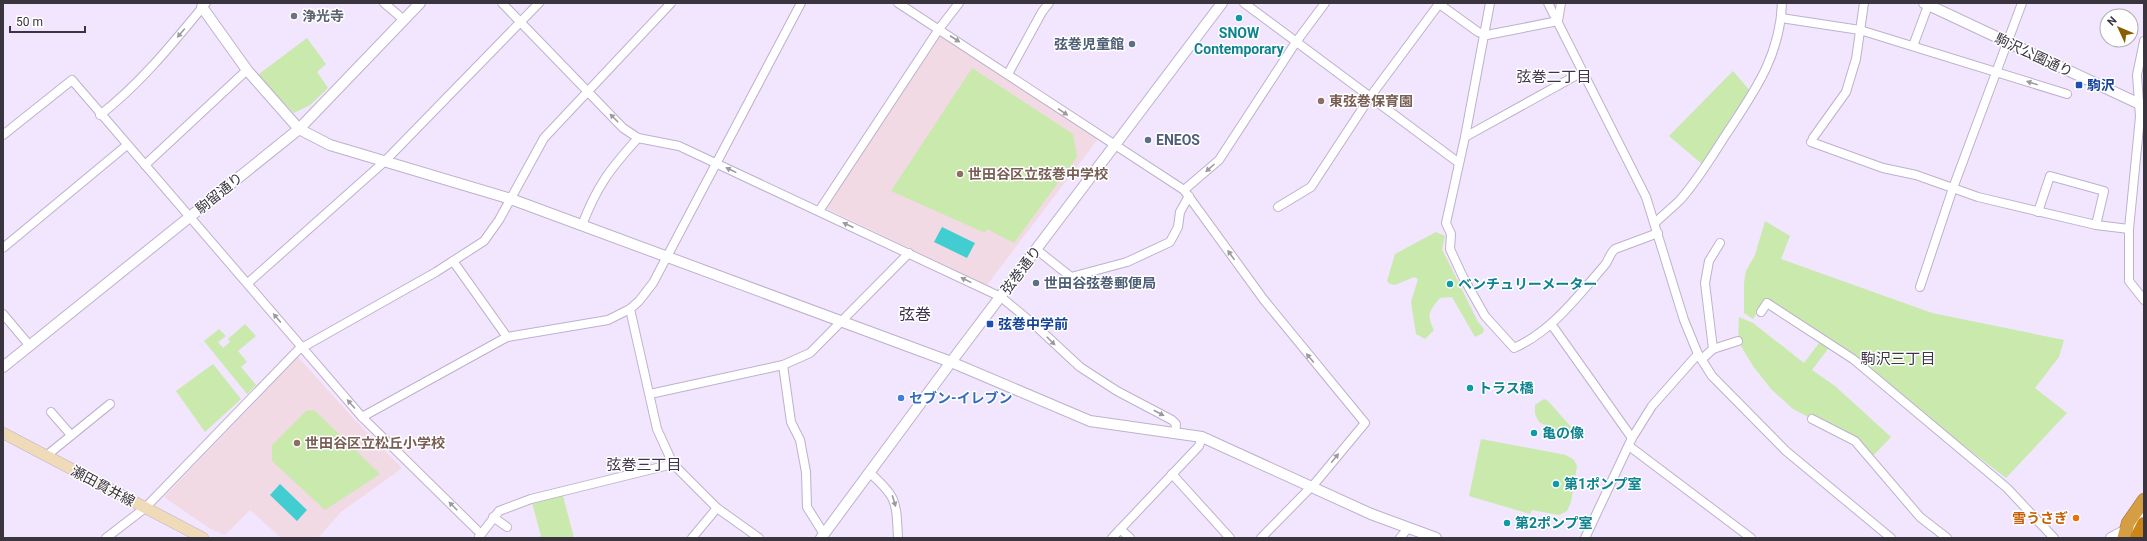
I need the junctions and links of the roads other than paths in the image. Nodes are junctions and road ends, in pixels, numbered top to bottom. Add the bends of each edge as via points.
1 (384, 3) edge
2 (420, 3) edge
3 (502, 3) edge
4 (540, 3) edge
5 (671, 3) edge
6 (800, 3) edge
7 (898, 3) edge
8 (959, 3) edge
9 (1049, 3) edge
10 (1222, 3) edge
11 (1244, 3) edge
12 (1325, 3) edge
13 (1490, 3) edge
14 (1548, 3) edge
15 (1562, 3) edge
16 (1782, 3) edge
17 (1864, 3) edge
18 (2022, 3) edge
19 (1438, 4) edge
20 (1927, 4) edge
21 (204, 5) edge
22 (1781, 18) junction
23 (404, 20) junction
24 (1558, 21) junction
25 (521, 22) junction
26 (939, 29) junction
27 (1860, 30) junction
28 (1484, 34) junction
29 (2144, 41) edge
30 (1296, 42) junction
31 (2007, 43) junction
32 (1913, 46) junction
33 (247, 70) junction
34 (1997, 72) junction
35 (1584, 73) junction
36 (1008, 74) junction
37 (587, 92) junction
38 (2067, 94) dead end
39 (1370, 97) junction
40 (2142, 106) edge
41 (100, 115) junction
42 (2141, 128) edge
43 (299, 129) junction
44 (3, 135) edge
45 (1466, 137) junction
46 (638, 138) junction
47 (127, 145) junction
48 (1116, 146) junction
49 (384, 162) junction
50 (718, 163) junction
51 (1459, 164) junction
52 (145, 165) junction
53 (1953, 188) junction
54 (1187, 193) junction
55 (511, 199) junction
56 (1278, 207) dead end
57 (818, 211) junction
58 (2038, 212) junction
59 (190, 216) junction
60 (1655, 222) junction
61 (2096, 224) junction
62 (582, 225) junction
63 (2129, 229) junction
64 (1658, 233) junction
65 (1720, 243) dead end
66 (3, 248) edge
67 (1037, 250) junction
68 (909, 253) junction
69 (667, 256) junction
70 (453, 261) junction
71 (248, 283) junction
72 (1920, 287) dead end
73 (1001, 297) junction
74 (2144, 300) edge
75 (630, 309) junction
76 (1761, 312) dead end
77 (3, 314) edge
78 (841, 322) junction
79 (1554, 328) dead end
80 (507, 337) junction
81 (1738, 341) dead end
82 (30, 346) junction
83 (302, 347) junction
84 (1713, 349) junction
85 (1700, 357) junction
86 (951, 362) junction
87 (783, 365) junction
88 (3, 367) edge
89 (650, 394) junction
90 (110, 404) dead end
91 (51, 412) dead end
92 (362, 417) junction
93 (1812, 419) dead end
94 (3, 433) edge
95 (1175, 434) junction
96 (71, 435) junction
97 (1202, 437) junction
98 (1630, 442) junction
99 (46, 456) junction
100 (673, 464) junction
101 (870, 473) junction
102 (1172, 474) junction
103 (1310, 487) junction
104 (2144, 500) edge
105 (145, 508) junction
106 (717, 508) junction
107 (493, 516) junction
108 (2144, 518) edge
109 (2144, 524) edge
110 (507, 527) dead end
111 (1408, 528) junction
112 (1120, 529) junction
113 (2129, 535) edge
114 (479, 536) edge
115 (823, 536) edge
116 (106, 538) edge
117 (203, 538) edge
118 (692, 538) edge
119 (759, 538) edge
120 (898, 538) edge
121 (1112, 538) edge
122 (1130, 538) edge
123 (1230, 538) edge
124 (1261, 538) edge
125 (1400, 538) edge
126 (1436, 538) edge
127 (1585, 538) edge
128 (1751, 538) edge
129 (1891, 538) edge
130 (1947, 538) edge
131 (2054, 538) edge
132 (2111, 538) edge

1 - 23 street
2 - 23 street, 駒留通り
3 - 25 street
4 - 25 street
5 - 37 street
6 - 50 street
7 - 26 street
8 - 26 street
9 - 36 street
10 - 48 street, 弦巻通り
11 - 30 street
12 - 30 street
13 - 28 street
14 - 24 street
15 - 24 street
16 - 22 street
17 - 27 street
18 - 31 street
19 - 28 street
19 - 39 street
20 - 31 street, 駒沢公園通り
20 - 32 street
21 - 33 street
21 -> 41 street via 155,64 120,100
22 - 27 street
22 - 60 street via 1774,49 1760,82 1693,184 1679,201
23 - 43 street, 駒留通り
24 - 28 street
24 - 35 street
25 - 37 street
25 - 49 street
26 -> 36 street
26 - 57 street
27 - 32 street
27 - 53 street via 1856,59 1846,92 1812,140 1883,168
28 - 45 street
29 - 40 street via 2137,75
30 - 39 street
30 -> 54 street via 1219,160
31 - 34 street
31 - 40 street, 駒沢公園通り
32 - 34 street
33 - 43 street
33 - 52 street
38 -> 34 street
34 - 53 street
35 - 45 street via 1577,74
35 - 60 street via 1646,197
36 -> 48 street
46 -> 37 street via 623,128
37 - 55 street via 544,138
39 - 51 street
39 - 56 street via 1308,190
40 - 42 street
41 - 44 street via 72,80
41 - 47 street
42 - 63 street
43 - 49 street via 330,145
43 - 59 street, 駒留通り
45 - 51 street
46 - 50 street via 679,146
46 - 62 street via 611,168 595,192
47 - 52 street
47 - 66 street
48 - 54 street
48 - 67 street, 弦巻通り
49 - 55 street
49 - 71 street
57 -> 50 street
50 - 69 street
51 - 64 street via 1446,223 1451,234 1450,249 1485,316 1514,348 1530,341 1552,322 1606,264 1615,249
52 - 59 street
53 - 58 street
53 - 72 street
54 - 67 street via 1178,227 1170,242 1127,262 1071,277
103 -> 54 street via 1364,423 1264,300
55 - 62 street
55 - 70 street via 484,241
68 -> 57 street
58 - 61 street
58 - 61 street via 2050,176 2104,191
59 - 71 street
59 - 82 street, 駒留通り
60 - 64 street
61 - 63 street
62 - 69 street
63 - 74 street via 2128,281
64 - 85 street via 1684,320
65 - 84 street via 1709,261 1705,283
67 - 73 street, 弦巻通り
73 -> 68 street
68 - 78 street
69 - 75 street via 653,283
69 - 78 street
70 - 80 street
70 - 83 street
83 -> 71 street
73 - 86 street, 弦巻通り
73 -> 95 street via 1080,367 1117,391 1172,420 1176,424
75 - 80 street via 608,320
75 - 89 street
76 - 131 street via 1767,303 1853,359 2007,488
77 - 82 street
78 - 86 street
78 - 87 street via 810,353
79 - 98 street
80 - 92 street
81 - 84 street
82 - 88 street, 駒留通り
92 -> 83 street
83 - 105 street
84 - 85 street
85 - 98 street via 1652,406
85 - 129 street via 1712,376 1786,451
86 - 95 street via 1090,421
86 - 101 street, 弦巻通り
87 - 89 street
87 - 115 street via 791,422 800,440 806,472 807,507
89 - 100 street via 657,429
90 - 96 street
91 - 96 street
114 -> 92 street
93 - 130 street via 1855,441 1920,517
94 - 99 main road, 瀬田貫井線
95 - 97 street
96 - 99 street
97 - 102 street via 1199,446
97 - 103 street
98 - 127 street
98 - 128 street
99 - 105 main road, 瀬田貫井線
100 - 106 street
100 - 107 street via 531,499 499,511
101 - 115 street, 弦巻通り
101 -> 120 street via 892,494
102 - 112 street
102 - 123 street
103 - 111 street
103 - 124 street
104 - 113 highway via 2128,523
105 - 116 street
105 - 117 main road, 瀬田貫井線
106 - 118 street
106 - 119 street
107 - 110 street
107 - 114 street
108 - 113 street
109 - 113 highway
111 - 125 street
111 - 126 street
112 - 121 street
112 - 122 street
113 - 132 street

